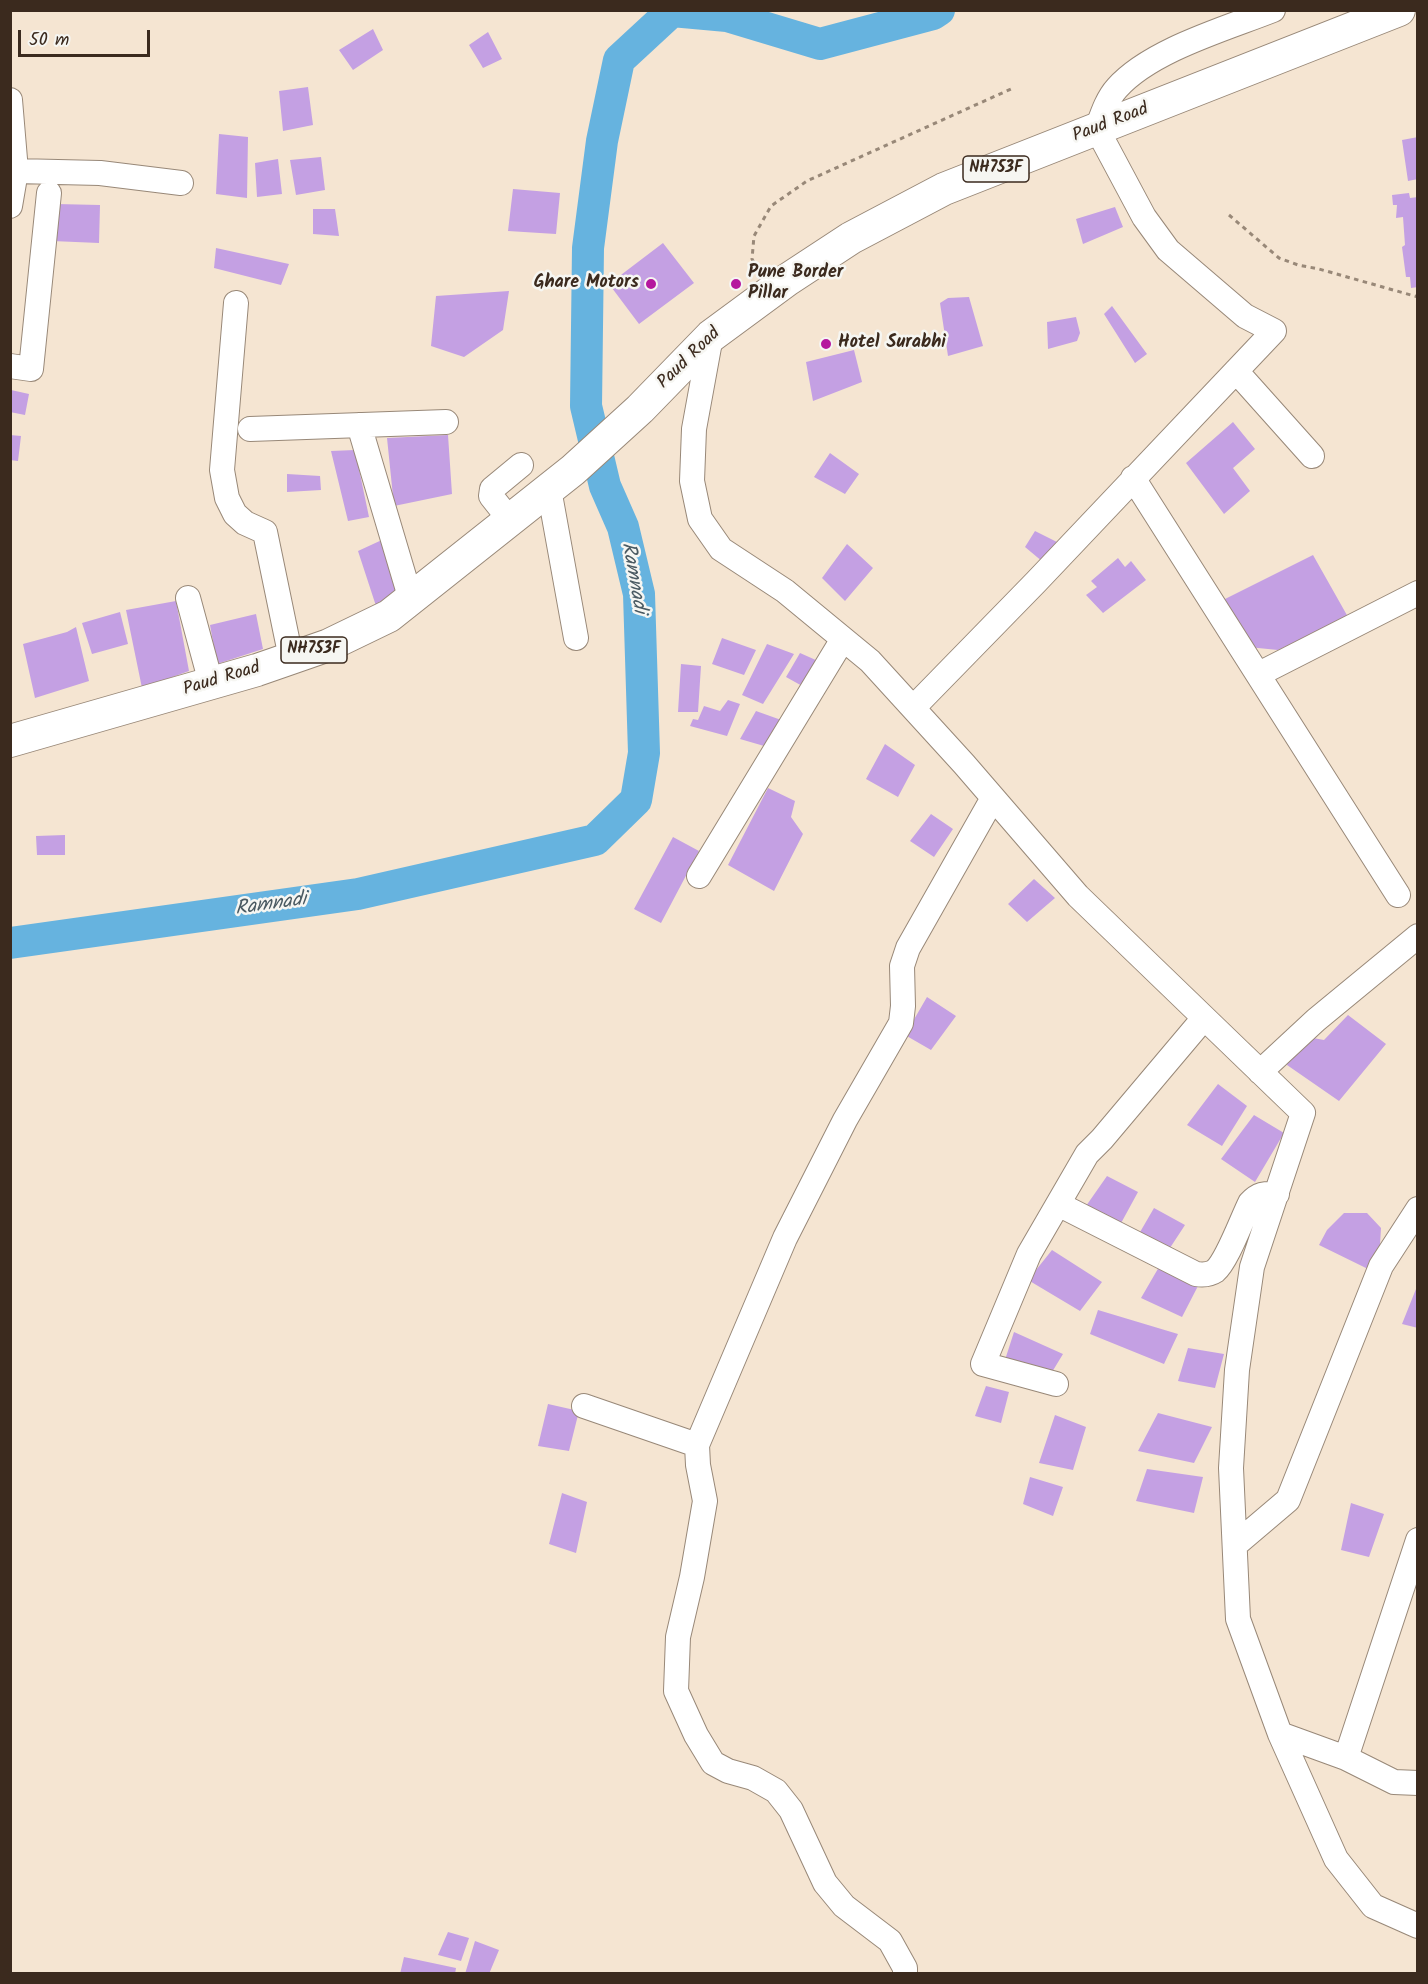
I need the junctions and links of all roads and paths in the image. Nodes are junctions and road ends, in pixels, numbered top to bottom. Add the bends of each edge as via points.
1 (1273, 10) edge
2 (1399, 10) edge
3 (1011, 89) dead end
4 (10, 99) edge
5 (1097, 129) junction
6 (16, 171) junction
7 (181, 183) dead end
8 (49, 193) dead end
9 (10, 206) edge
10 (1230, 215) dead end
11 (769, 293) junction
12 (1418, 297) edge
13 (236, 303) dead end
14 (711, 336) junction
15 (10, 366) edge
16 (1236, 371) junction
17 (446, 422) dead end
18 (359, 425) junction
19 (250, 429) dead end
20 (1312, 456) dead end
21 (521, 465) dead end
22 (1133, 478) junction
23 (561, 480) junction
24 (510, 520) junction
25 (1418, 593) edge
26 (188, 598) dead end
27 (411, 600) junction
28 (576, 638) dead end
29 (843, 639) junction
30 (291, 658) junction
31 (1259, 674) junction
32 (211, 683) junction
33 (913, 708) junction
34 (10, 741) edge
35 (993, 798) junction
36 (699, 876) dead end
37 (1398, 895) dead end
38 (1418, 936) edge
39 (1204, 1017) junction
40 (1260, 1072) junction
41 (1277, 1194) junction
42 (1058, 1204) junction
43 (1418, 1209) edge
44 (1056, 1384) dead end
45 (584, 1406) dead end
46 (698, 1445) junction
47 (1418, 1540) edge
48 (1234, 1545) junction
49 (1280, 1734) junction
50 (1346, 1758) junction
51 (1418, 1783) edge
52 (1418, 1926) edge
53 (905, 1974) edge

1 - 5 street via 1169,52 1136,70 1116,89
2 - 5 main road, Paud Road / NH753F
3 - 11 path via 807,181 771,206 754,236 752,259
4 - 6 street
5 - 11 main road, Paud Road / NH753F via 944,189 851,238
5 - 16 street via 1143,216 1168,250 1245,316 1274,331
6 - 7 street via 100,173
6 - 9 street
8 - 15 street via 31,369
10 - 12 path via 1279,258
11 - 14 main road, Paud Road / NH753F
13 - 30 street via 222,470 227,498 235,514 265,532
14 - 23 main road, Paud Road / NH753F via 640,409
14 - 29 street via 694,429 692,481 700,519 722,549 785,591
16 - 20 street
16 - 22 street
17 - 18 street
18 - 19 street
18 - 27 street
21 - 24 street via 492,489 491,496
22 - 31 street
22 - 33 street
23 - 24 main road, Paud Road / NH753F
23 - 28 street
24 - 27 main road, Paud Road / NH753F
25 - 31 street
26 - 32 street
27 - 30 main road, Paud Road / NH753F via 388,616 328,645
29 - 33 street via 870,661
29 - 36 street
30 - 32 main road, Paud Road / NH753F
31 - 37 street
32 - 34 main road, Paud Road / NH753F
33 - 35 street
35 - 39 street via 1078,896
35 - 46 street via 908,948 902,966 901,1023 845,1120 785,1238
38 - 40 street
39 - 40 street
39 - 42 street via 1087,1154
40 - 41 street via 1304,1113
41 - 42 street via 1264,1193 1250,1203 1222,1264 1205,1275 1196,1274
41 - 48 street via 1252,1267 1237,1370 1231,1468
42 - 44 street via 1029,1254 983,1364
43 - 48 street via 1381,1266 1288,1500
45 - 46 street
46 - 53 street via 705,1501 678,1637 676,1691 713,1763 776,1791 791,1810 825,1882 844,1906 890,1941
47 - 50 street
48 - 49 street via 1238,1619
49 - 50 street
49 - 52 street via 1336,1859 1373,1906
50 - 51 street via 1394,1782

